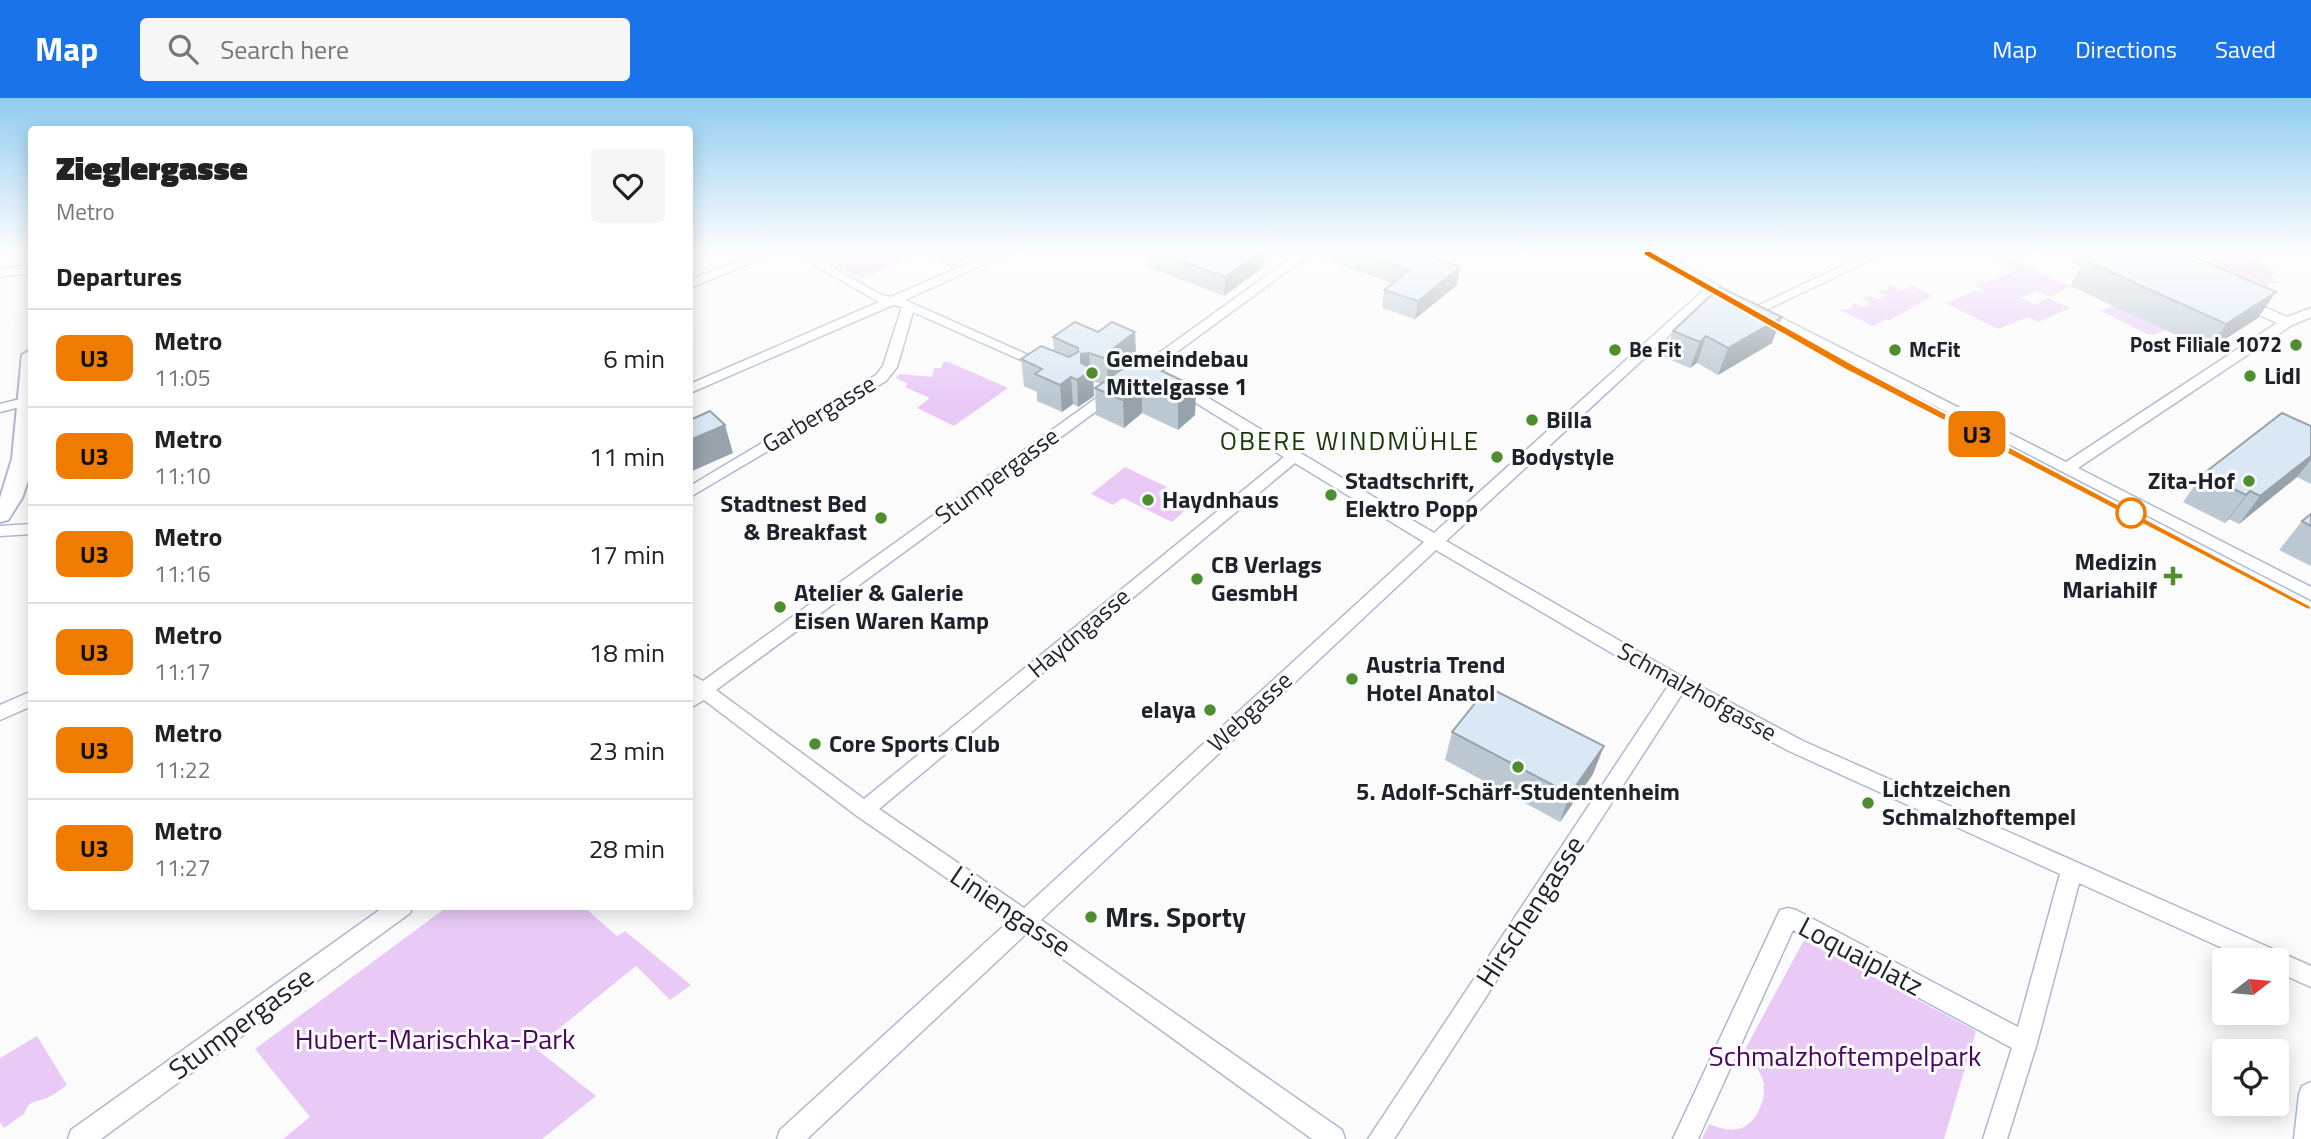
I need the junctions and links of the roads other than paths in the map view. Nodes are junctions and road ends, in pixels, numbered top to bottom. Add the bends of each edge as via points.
1 (892, 302) edge
2 (895, 302) edge
3 (1239, 302) edge
4 (1698, 302) edge
5 (1741, 302) edge
6 (1751, 302) edge
7 (2240, 302) edge
8 (1745, 304) junction
9 (909, 305) junction
10 (2311, 312) edge
11 (2287, 322) junction
12 (1148, 368) junction
13 (1059, 372) edge
14 (1089, 386) edge
15 (693, 388) edge
16 (1110, 395) junction
17 (28, 401) edge
18 (0, 408) edge
19 (28, 409) edge
20 (1294, 456) junction
21 (2066, 469) junction
22 (693, 490) edge
23 (0, 515) edge
24 (28, 529) edge
25 (0, 531) edge
26 (1436, 541) junction
27 (2311, 594) edge
28 (1679, 684) junction
29 (694, 691) edge
30 (28, 700) edge
31 (0, 713) edge
32 (864, 810) junction
33 (2071, 869) junction
34 (396, 910) edge
35 (1026, 922) junction
36 (2247, 948) edge
37 (2289, 967) edge
38 (2311, 977) edge
39 (2025, 1043) junction
40 (2311, 1094) edge
41 (80, 1139) edge
42 (789, 1139) edge
43 (1333, 1139) edge
44 (1380, 1139) edge
45 (1685, 1139) edge
46 (1994, 1139) edge
47 (2305, 1139) edge

1 - 15 street
2 - 9 street
3 - 12 street, Stumpergasse
4 - 26 street, Webgasse
5 - 8 street
6 - 8 street
7 - 11 street
8 - 21 street
9 - 13 street
9 - 22 street, Garbergasse via 890,367 880,378
10 - 11 street
11 - 21 street
12 - 16 street, Stumpergasse
12 - 20 street, Schmalzhofgasse
14 - 16 street
16 - 29 street, Stumpergasse
17 - 18 street
19 - 23 street via 19,481
20 - 26 street, Schmalzhofgasse
20 - 32 street, Haydngasse
21 - 27 street
24 - 25 street
26 - 28 street, Schmalzhofgasse
26 - 35 street, Webgasse
28 - 33 street, Schmalzhofgasse via 1796,746
28 - 44 street, Hirschengasse
29 - 32 street, Liniengasse via 769,737
30 - 31 street
32 - 35 street, Liniengasse
33 - 36 street, Schmalzhofgasse
33 - 39 street
34 - 41 street, Stumpergasse
35 - 42 street, Webgasse
35 - 43 street, Liniengasse
37 - 38 street, Schmalzhofgasse
39 - 45 street, Loquaiplatz via 1788,917
39 - 46 street
40 - 47 street

